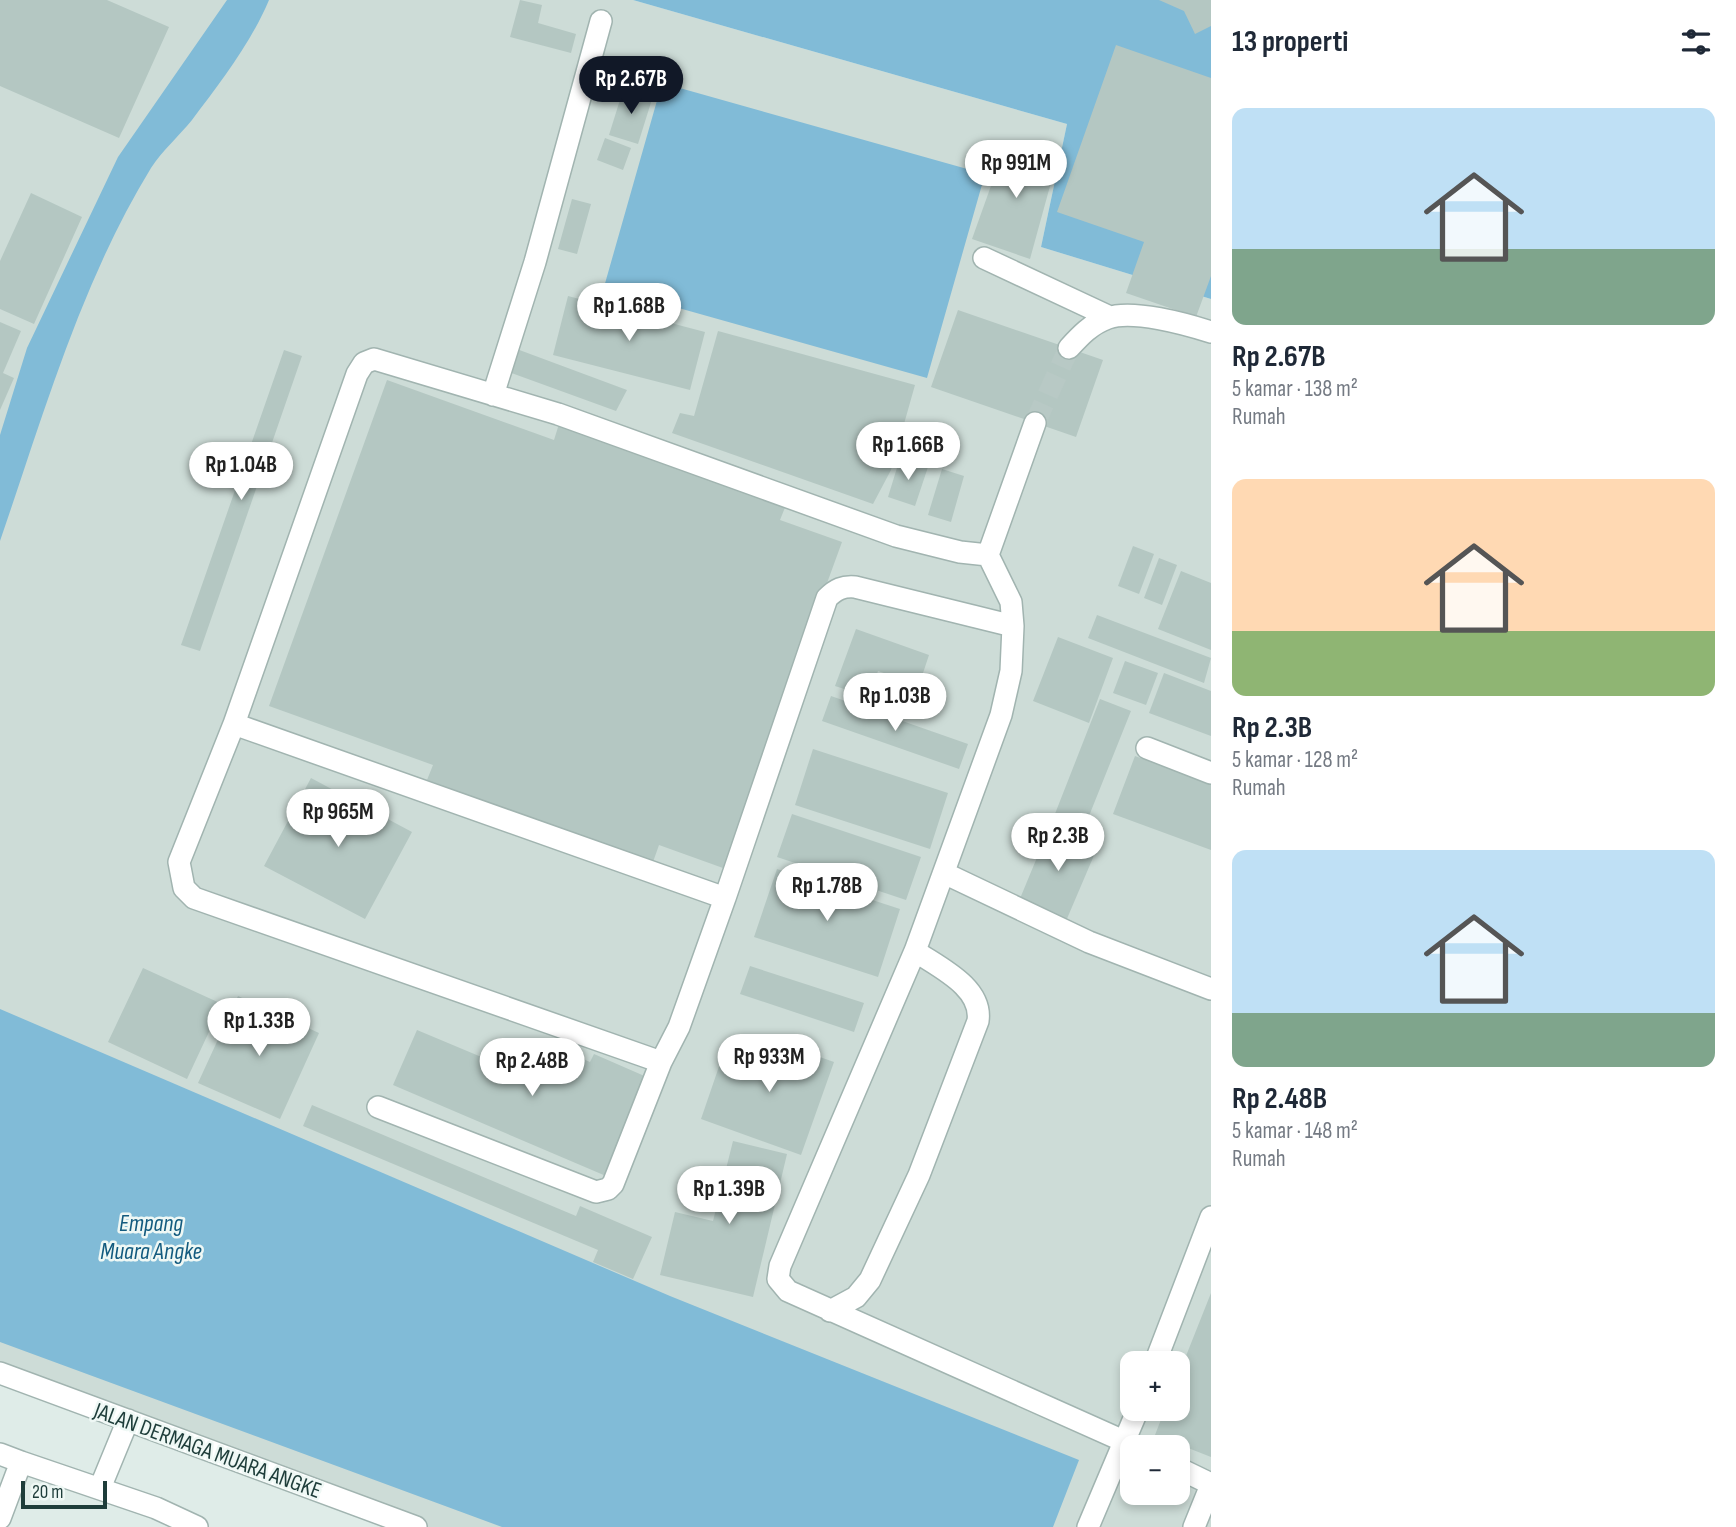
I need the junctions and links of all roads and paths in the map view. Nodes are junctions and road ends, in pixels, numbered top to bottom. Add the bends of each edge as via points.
1 (601, 20) dead end
2 (984, 258) dead end
3 (1110, 317) junction
4 (1211, 332) edge
5 (1069, 348) tunnel mouth
6 (493, 395) junction
7 (1035, 423) tunnel mouth
8 (988, 555) junction
9 (1013, 626) junction
10 (234, 724) junction
11 (1147, 748) dead end
12 (1211, 773) edge
13 (944, 873) junction
14 (725, 898) junction
15 (915, 951) junction
16 (1211, 989) edge
17 (661, 1062) junction
18 (378, 1107) dead end
19 (1211, 1217) edge
20 (830, 1311) junction
21 (1161, 1351) edge
22 (0, 1373) edge
23 (128, 1420) junction
24 (1120, 1440) edge
25 (0, 1454) edge
26 (20, 1462) junction
27 (1120, 1466) edge
28 (1190, 1474) edge
29 (1211, 1485) edge
30 (100, 1488) junction
31 (0, 1518) edge
32 (152, 1518) edge
33 (197, 1527) edge
34 (416, 1527) edge
35 (1088, 1527) edge
36 (1194, 1527) edge

1 - 6 street via 535,262
2 - 3 street
3 - 4 street via 1139,316
3 - 5 street via 1089,328
6 - 8 street via 570,418 897,536
6 - 10 street via 377,360 361,366
7 - 8 street
8 - 9 street via 1011,602
9 - 13 street via 1011,671 1001,715
9 - 14 street via 855,587 833,592 827,598
10 - 14 street
10 - 17 street via 179,862 184,888 194,898
11 - 12 street
13 - 15 street
13 - 16 street via 1089,942
14 - 17 street via 679,1027
15 - 20 street via 780,1266 782,1287
15 - 20 street via 972,995 978,1021 919,1175 870,1280 856,1297
17 - 18 street via 613,1184 596,1192
19 - 21 street
20 - 24 street
22 - 23 street, JALAN DERMAGA MUARA ANGKE
23 - 30 street
23 - 34 street, JALAN DERMAGA MUARA ANGKE
25 - 26 street
26 - 30 street
26 - 31 street
27 - 35 street
28 - 29 street
29 - 36 street
30 - 32 street
32 - 33 street

